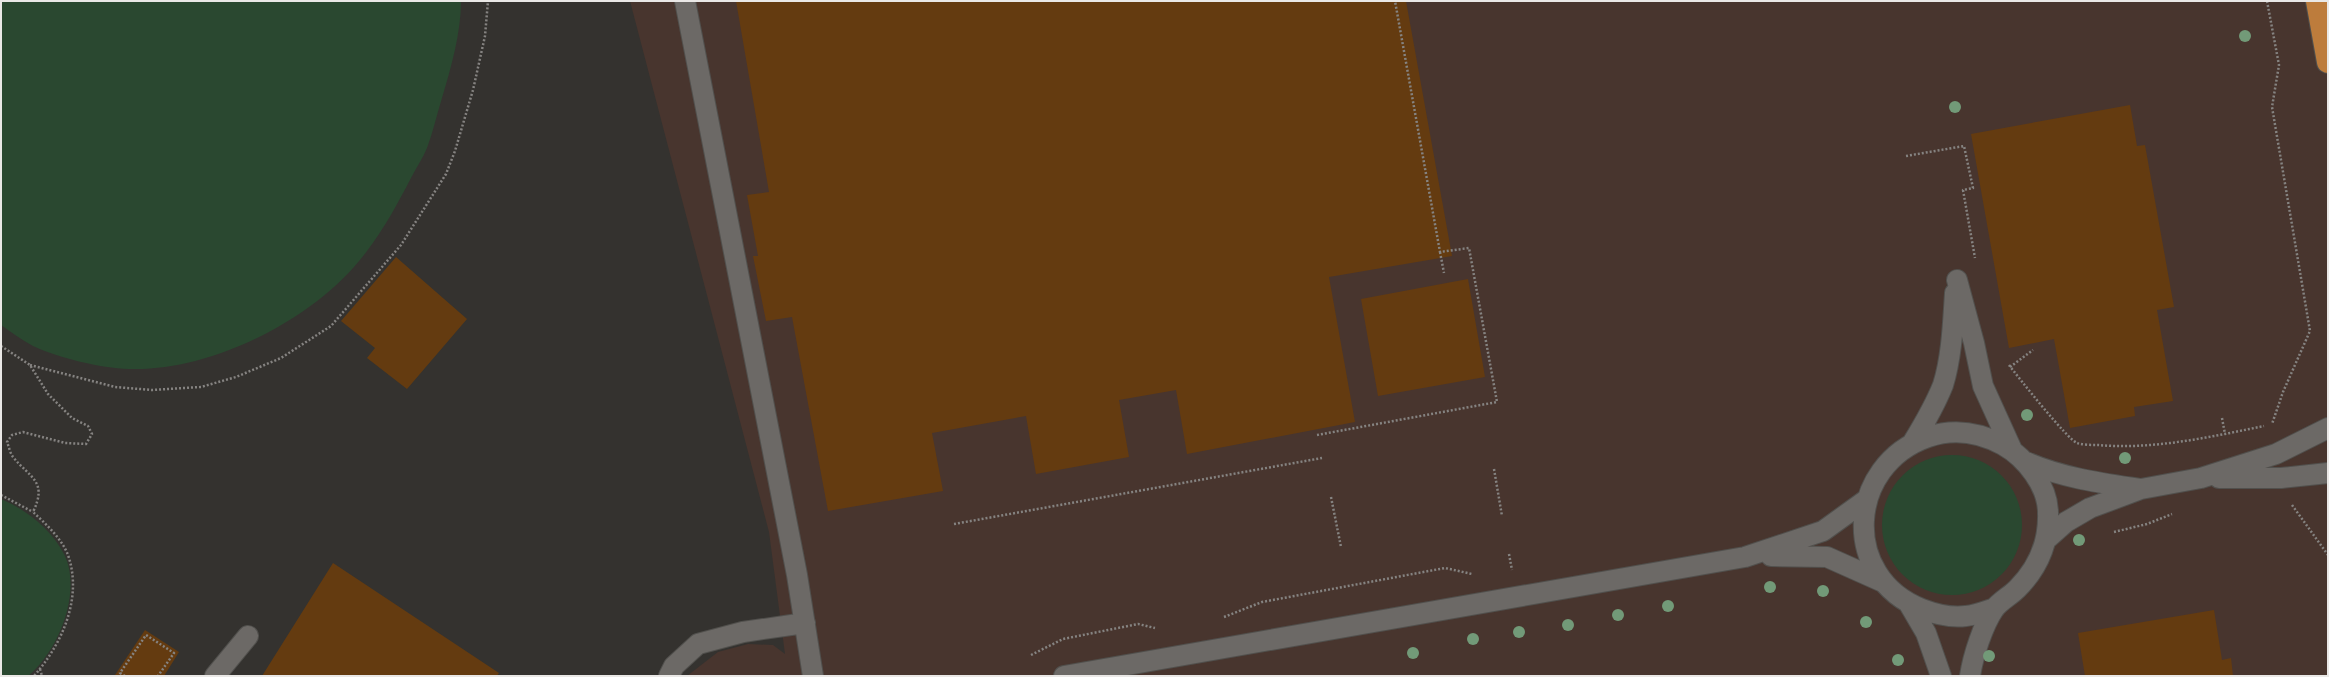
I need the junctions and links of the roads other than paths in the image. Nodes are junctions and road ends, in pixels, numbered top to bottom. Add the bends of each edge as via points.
1 (685, 1) edge
2 (2317, 1) edge
3 (2328, 62) edge
4 (2328, 428) edge
5 (1913, 442) junction
6 (2019, 456) junction
7 (2328, 473) edge
8 (2201, 478) junction
9 (2141, 489) junction
10 (1866, 500) junction
11 (2048, 538) junction
12 (1745, 557) junction
13 (1883, 582) junction
14 (1909, 604) junction
15 (1995, 608) junction
16 (805, 623) junction
17 (248, 636) dead end
18 (215, 676) edge
19 (670, 676) edge
20 (813, 676) edge
21 (1064, 676) edge
22 (1941, 676) edge
23 (1970, 676) edge

1 - 16 lane
2 - 3 highway
4 - 8 lane via 2276,454
5 - 6 lane via 1941,432 1966,431 1990,438
5 - 6 lane via 1930,414 1943,384 1950,348 1957,280 1983,386
5 - 10 lane via 1894,455 1877,476
6 - 9 lane via 2066,476
6 - 11 lane via 2041,485 2046,504
7 - 8 lane via 2282,478
8 - 9 lane
9 - 11 lane via 2090,508 2066,522
10 - 12 lane via 1823,531
10 - 13 lane via 1863,528 1869,557
11 - 15 lane via 2035,567 2017,589
12 - 13 lane via 1827,557
12 - 21 lane
13 - 14 lane
14 - 15 lane via 1936,615 1966,616
14 - 22 lane via 1926,632
15 - 23 lane via 1977,646
16 - 19 lane via 743,632 698,644 674,666
16 - 20 lane
17 - 18 lane

